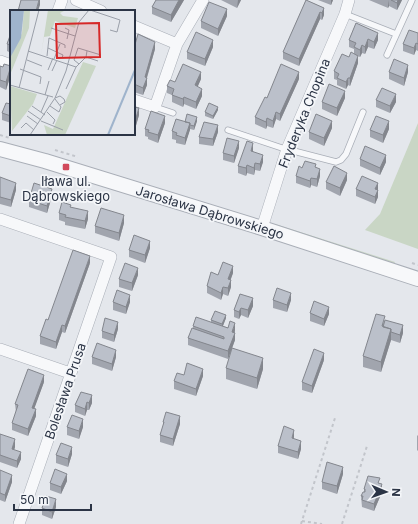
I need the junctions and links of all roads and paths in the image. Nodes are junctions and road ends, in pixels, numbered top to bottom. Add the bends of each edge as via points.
1 (62, 0) edge
2 (76, 0) edge
3 (203, 0) edge
4 (349, 0) edge
5 (412, 0) edge
6 (58, 10) edge
7 (99, 10) edge
8 (345, 14) junction
9 (135, 26) edge
10 (396, 34) junction
11 (177, 44) junction
12 (387, 55) dead end
13 (0, 61) edge
14 (10, 65) edge
15 (135, 100) edge
16 (155, 107) junction
17 (364, 112) dead end
18 (173, 113) dead end
19 (228, 130) dead end
20 (0, 149) edge
21 (287, 149) junction
22 (0, 219) edge
23 (262, 228) junction
24 (418, 279) edge
25 (0, 351) edge
26 (70, 373) junction
27 (335, 418) dead end
28 (367, 446) dead end
29 (302, 520) junction
30 (19, 524) edge
31 (301, 524) edge
32 (322, 524) edge
33 (342, 524) edge

1 - 6 street
2 - 7 street
3 - 11 street
4 - 8 street, Fryderyka Chopina
5 - 10 lane
8 - 10 lane
8 - 21 street, Fryderyka Chopina
9 - 11 street
10 - 12 lane
11 - 16 street
13 - 14 street
15 - 16 street
16 - 18 lane
17 - 21 lane via 341,160 336,162
19 - 21 lane
20 - 23 street, Jarosława Dąbrowskiego
21 - 23 street, Fryderyka Chopina
22 - 26 street, Bolesława Prusa via 111,257
23 - 24 street, Jarosława Dąbrowskiego
25 - 26 street
26 - 30 street, Bolesława Prusa
27 - 29 path
28 - 33 path
29 - 31 path
29 - 32 path

